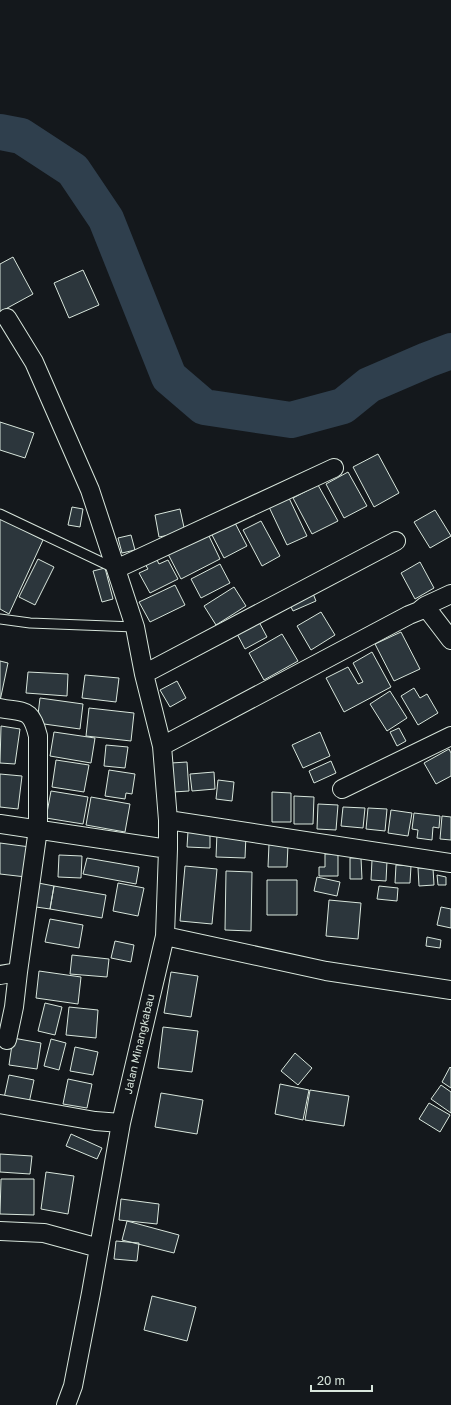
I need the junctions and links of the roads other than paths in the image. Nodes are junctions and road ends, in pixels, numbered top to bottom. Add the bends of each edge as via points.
1 (7, 318) dead end
2 (334, 468) dead end
3 (0, 514) edge
4 (396, 541) dead end
5 (116, 569) junction
6 (451, 594) edge
7 (425, 606) junction
8 (0, 619) edge
9 (135, 627) junction
10 (451, 640) edge
11 (144, 674) junction
12 (0, 708) edge
13 (451, 736) edge
14 (162, 746) junction
15 (342, 789) dead end
16 (168, 820) junction
17 (0, 824) edge
18 (38, 829) junction
19 (168, 849) junction
20 (451, 863) edge
21 (165, 936) junction
22 (18, 972) junction
23 (0, 975) edge
24 (451, 990) edge
25 (7, 1040) dead end
26 (0, 1104) edge
27 (121, 1123) junction
28 (0, 1231) edge
29 (99, 1248) junction
30 (66, 1405) edge

1 - 5 street, Jalan Minangkabau via 34,362 90,490
2 - 5 street
3 - 5 lane
4 - 11 street
5 - 9 street, Jalan Minangkabau
6 - 7 street
7 - 10 street
7 - 14 street
8 - 9 lane via 30,623
9 - 11 street, Jalan Minangkabau
11 - 14 street, Jalan Minangkabau
12 - 18 street via 30,714 34,722 38,736
13 - 15 street
14 - 16 street, Jalan Minangkabau
16 - 19 street, Jalan Minangkabau
16 - 20 street
17 - 18 street
18 - 19 street
18 - 22 street
19 - 21 street, Jalan Minangkabau
21 - 24 street via 326,971
21 - 27 street, Jalan Minangkabau
22 - 23 street
22 - 25 street
26 - 27 street via 95,1121
27 - 29 street, Jalan Minangkabau
28 - 29 street via 44,1233
29 - 30 street, Jalan Minangkabau via 73,1386

